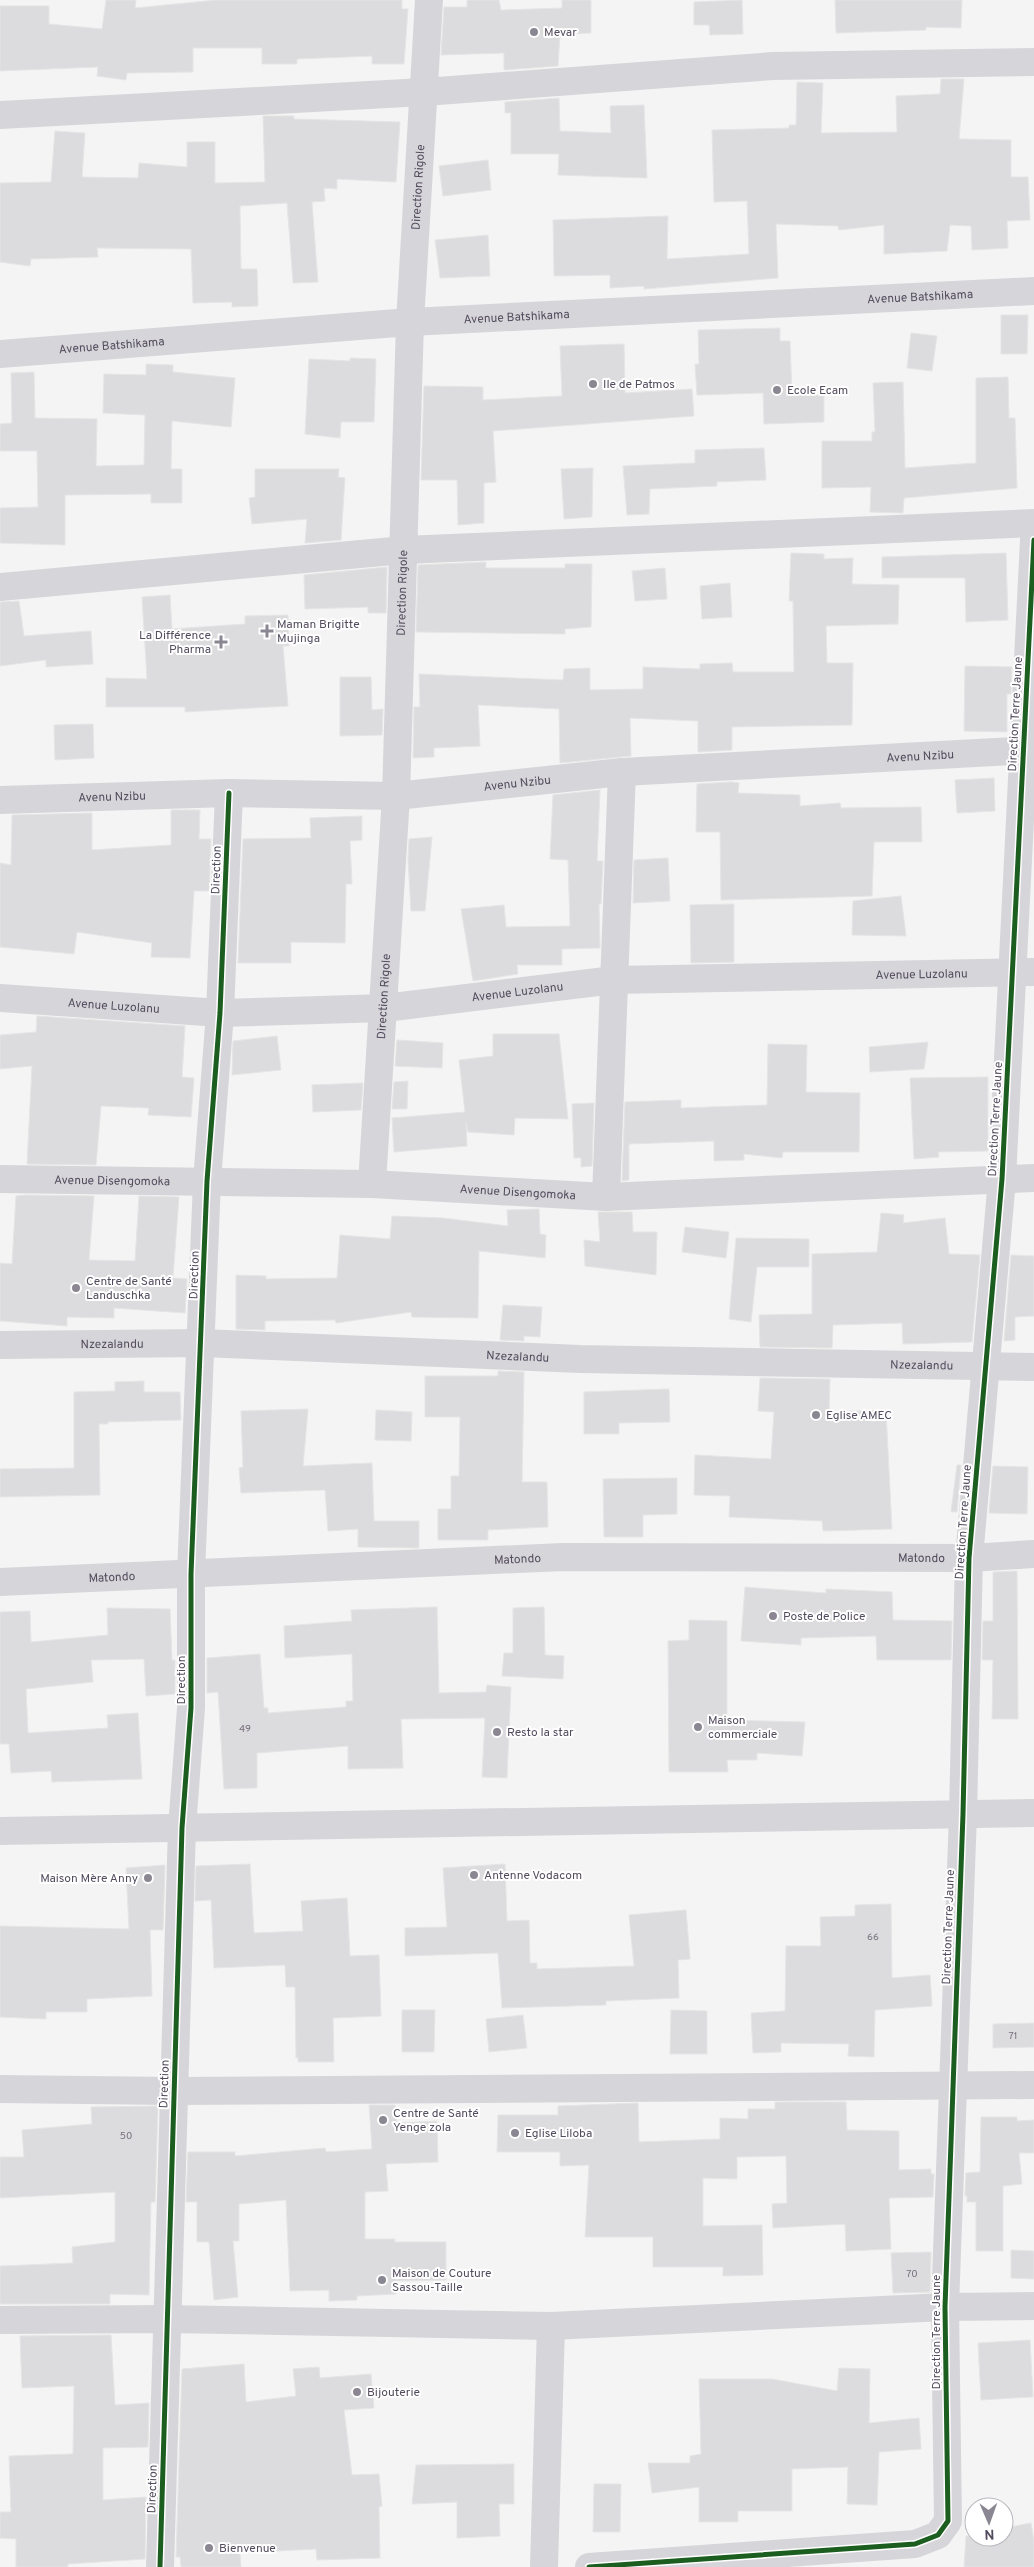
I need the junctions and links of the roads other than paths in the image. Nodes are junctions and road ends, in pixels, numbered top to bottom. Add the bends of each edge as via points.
1 (429, 0) edge
2 (1034, 62) edge
3 (424, 92) junction
4 (0, 115) edge
5 (1034, 291) edge
6 (410, 322) junction
7 (0, 354) edge
8 (1034, 523) edge
9 (1034, 540) edge
10 (404, 550) junction
11 (0, 587) edge
12 (1028, 750) edge
13 (622, 772) junction
14 (229, 793) junction
15 (396, 796) junction
16 (0, 800) edge
17 (1024, 972) edge
18 (614, 980) junction
19 (0, 998) edge
20 (384, 1008) junction
21 (220, 1013) junction
22 (1034, 1178) edge
23 (0, 1179) edge
24 (1002, 1179) junction
25 (207, 1181) junction
26 (372, 1184) junction
27 (606, 1197) junction
28 (202, 1343) junction
29 (0, 1345) edge
30 (1034, 1367) edge
31 (986, 1368) junction
32 (1034, 1554) edge
33 (969, 1558) junction
34 (191, 1574) junction
35 (0, 1582) edge
36 (1034, 1812) edge
37 (963, 1814) junction
38 (182, 1828) junction
39 (0, 1831) edge
40 (952, 2085) junction
41 (1034, 2085) edge
42 (0, 2089) edge
43 (174, 2091) junction
44 (1034, 2306) edge
45 (945, 2308) junction
46 (167, 2319) junction
47 (0, 2320) edge
48 (550, 2326) junction
49 (160, 2567) edge
50 (544, 2567) edge
51 (588, 2567) edge

1 - 3 street, Direction Rigole
2 - 3 street via 773,66
3 - 4 street
3 - 6 street, Direction Rigole
5 - 6 street, Avenue Batshikama
6 - 7 street, Avenue Batshikama
6 - 10 street, Direction Rigole
8 - 10 street
9 - 12 street, Direction Terre Jaune
10 - 11 street
10 - 15 street, Direction Rigole
12 - 13 street, Avenu Nzibu
12 - 17 street, Direction Terre Jaune
13 - 15 street, Avenu Nzibu
13 - 18 street
14 - 15 street, Avenu Nzibu
14 - 16 street, Avenu Nzibu
14 - 21 street, Direction
15 - 20 street, Direction Rigole
17 - 18 street, Avenue Luzolanu
17 - 24 street, Direction Terre Jaune
18 - 20 street, Avenue Luzolanu
18 - 27 street
19 - 21 street, Avenue Luzolanu
20 - 21 street, Avenue Luzolanu
20 - 26 street, Direction Rigole
21 - 25 street, Direction
22 - 24 street, Avenue Disengomoka
23 - 25 street, Avenue Disengomoka
24 - 27 street, Avenue Disengomoka
24 - 31 street, Direction Terre Jaune
25 - 26 street, Avenue Disengomoka
25 - 28 street, Direction
26 - 27 street, Avenue Disengomoka
28 - 29 street, Nzezalandu
28 - 31 street, Nzezalandu via 580,1359
28 - 34 street, Direction
30 - 31 street, Nzezalandu
31 - 33 street, Direction Terre Jaune
32 - 33 street, Matondo
33 - 34 street, Matondo via 563,1557
33 - 37 street, Direction Terre Jaune
34 - 35 street, Matondo
34 - 38 street, Direction via 191,1708
36 - 37 street
37 - 38 street
37 - 40 street, Direction Terre Jaune
38 - 39 street
38 - 43 street, Direction
40 - 41 street
40 - 43 street
40 - 45 street, Direction Terre Jaune
42 - 43 street
43 - 46 street, Direction
44 - 45 street
45 - 48 street
45 - 51 street, Direction Terre Jaune via 948,2521 938,2535 915,2544
46 - 47 street
46 - 48 street
46 - 49 street, Direction
48 - 50 street

